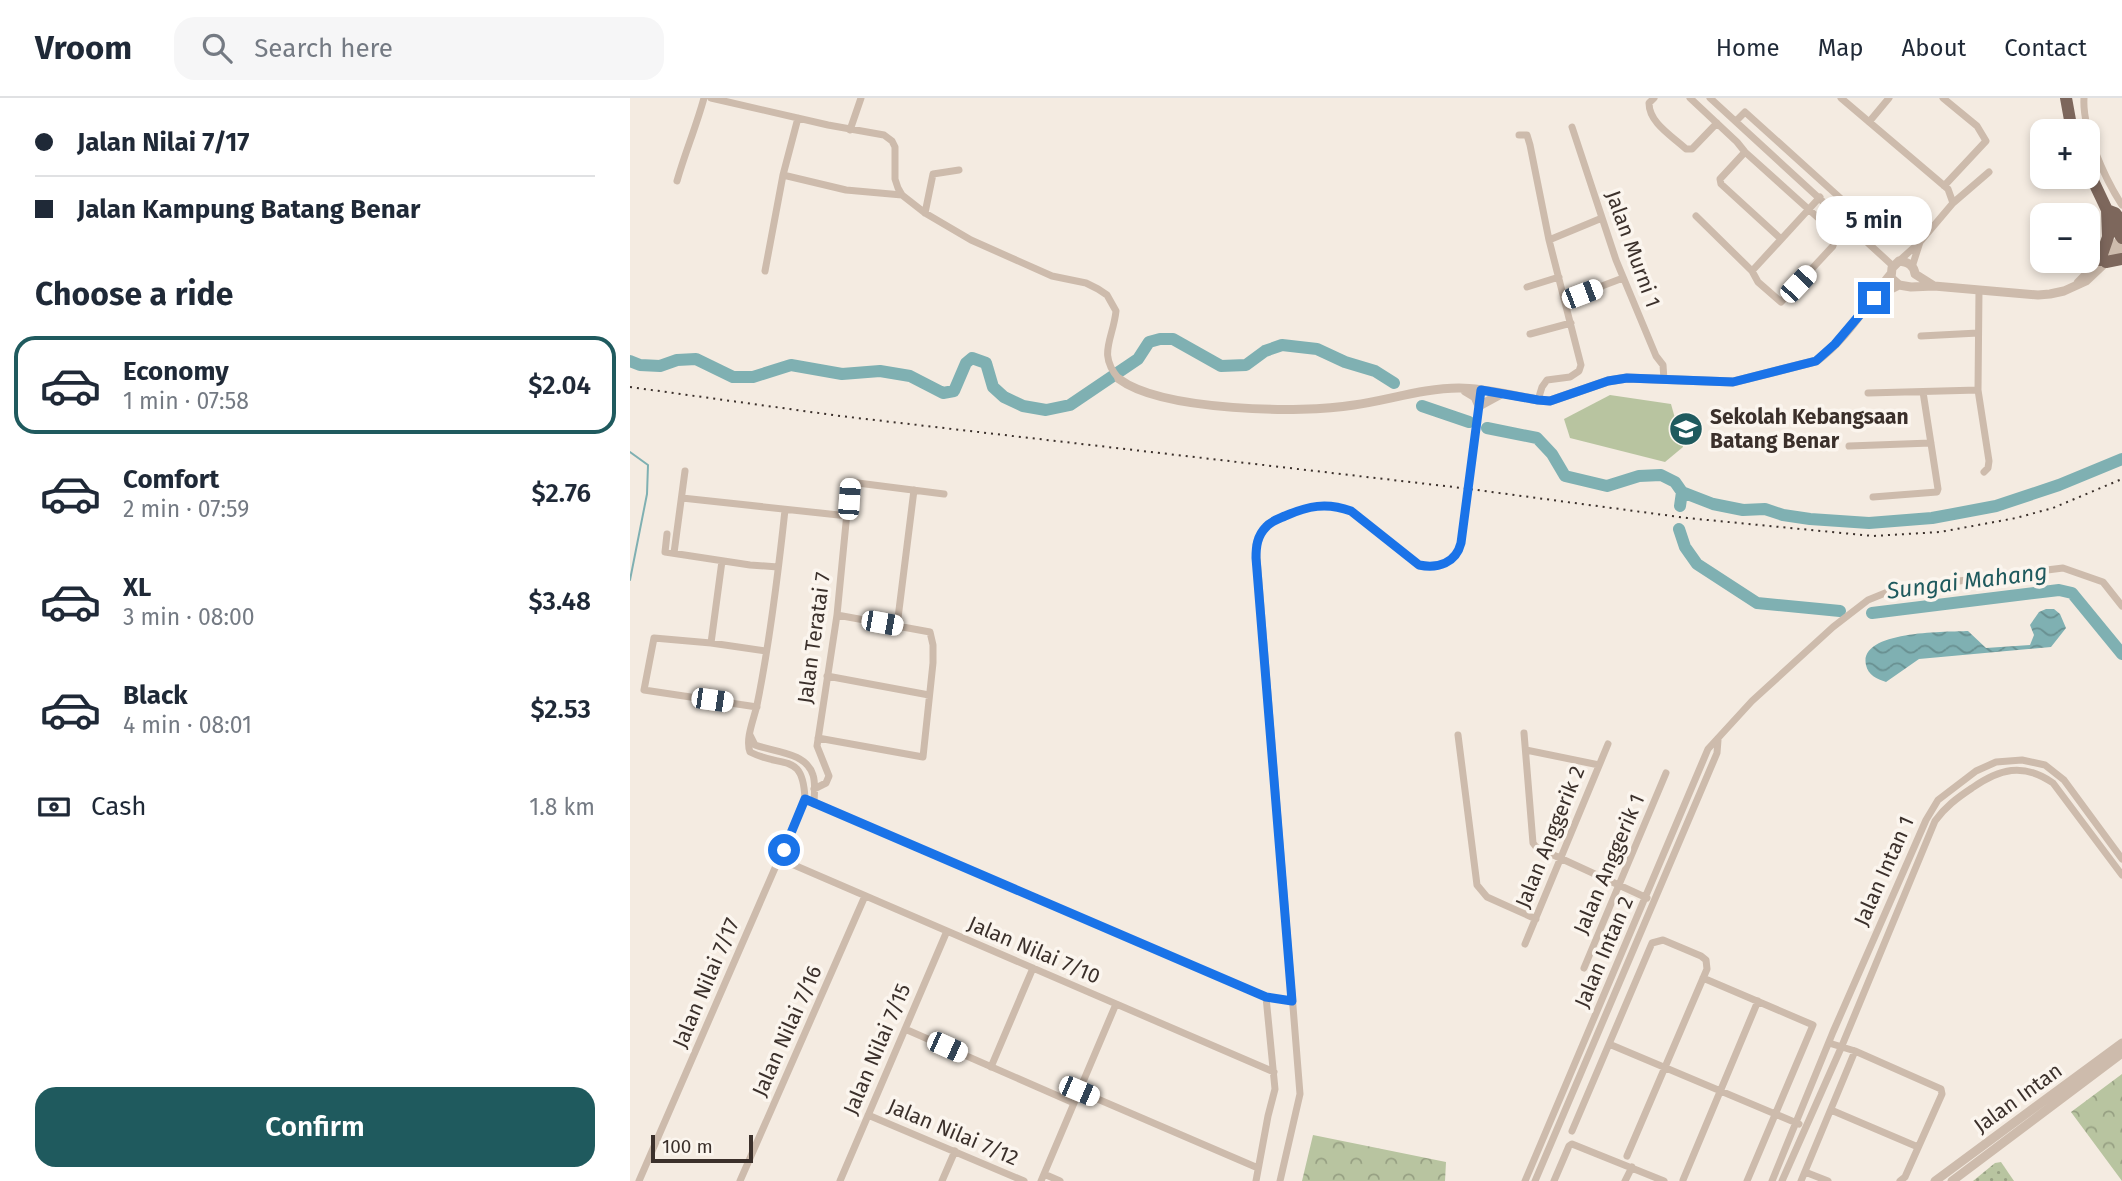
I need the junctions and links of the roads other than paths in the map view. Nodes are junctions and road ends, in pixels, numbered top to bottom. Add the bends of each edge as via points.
1 (704, 98) edge
2 (711, 98) edge
3 (861, 98) edge
4 (1654, 98) edge
5 (1690, 98) edge
6 (1710, 98) edge
7 (1841, 98) edge
8 (1889, 98) edge
9 (1943, 98) edge
10 (2084, 98) edge
11 (2090, 98) edge
12 (2067, 99) edge
13 (2083, 107) junction
14 (797, 118) junction
15 (2070, 119) edge
16 (1735, 121) junction
17 (1869, 122) junction
18 (1717, 123) junction
19 (1572, 127) dead end
20 (850, 130) junction
21 (1519, 135) dead end
22 (1745, 152) junction
23 (958, 170) dead end
24 (1989, 172) dead end
25 (783, 175) junction
26 (677, 181) dead end
27 (1944, 186) junction
28 (2096, 189) edge
29 (902, 195) junction
30 (1819, 197) junction
31 (1953, 203) junction
32 (2122, 205) edge
33 (1808, 208) junction
34 (925, 213) junction
35 (2107, 214) junction
36 (1696, 216) dead end
37 (1602, 218) junction
38 (2122, 222) edge
39 (1870, 225) dead end
40 (2122, 238) edge
41 (1781, 239) junction
42 (1549, 240) junction
43 (1920, 242) junction
44 (2122, 247) edge
45 (2122, 259) edge
46 (2103, 261) junction
47 (1894, 267) junction
48 (1914, 270) junction
49 (765, 271) dead end
50 (1752, 271) junction
51 (1559, 277) junction
52 (1623, 278) junction
53 (1902, 285) junction
54 (1934, 286) junction
55 (1527, 287) dead end
56 (1979, 290) junction
57 (1874, 298) junction
58 (1565, 300) junction
59 (1571, 323) junction
60 (1978, 333) junction
61 (1530, 334) dead end
62 (1921, 335) dead end
63 (1119, 379) joint
64 (1664, 380) junction
65 (1460, 388) junction
66 (1481, 390) junction
67 (1978, 390) junction
68 (1923, 392) junction
69 (1868, 393) dead end
70 (1501, 394) junction
71 (1538, 400) junction
72 (1479, 406) junction
73 (1931, 443) junction
74 (1849, 446) dead end
75 (685, 471) dead end
76 (1984, 472) dead end
77 (914, 490) junction
78 (944, 494) dead end
79 (1873, 497) dead end
80 (682, 498) junction
81 (785, 510) junction
82 (848, 516) junction
83 (667, 534) dead end
84 (674, 553) junction
85 (722, 561) junction
86 (778, 567) junction
87 (2122, 606) edge
88 (837, 615) junction
89 (897, 626) junction
90 (711, 643) junction
91 (766, 651) junction
92 (827, 676) junction
93 (929, 695) junction
94 (757, 706) junction
95 (1524, 733) dead end
96 (750, 735) junction
97 (1458, 735) dead end
98 (818, 738) junction
99 (1718, 740) junction
100 (1608, 744) dead end
101 (1526, 750) junction
102 (1599, 765) junction
103 (1666, 773) dead end
104 (814, 789) junction
105 (805, 799) junction
106 (814, 804) junction
107 (780, 859) junction
108 (1560, 859) junction
109 (2122, 859) edge
110 (2122, 875) edge
111 (1619, 885) junction
112 (865, 896) junction
113 (1646, 897) junction
114 (1654, 901) junction
115 (1536, 919) junction
116 (947, 931) junction
117 (1525, 944) dead end
118 (1033, 968) junction
119 (1584, 968) dead end
120 (1703, 978) junction
121 (1266, 997) junction
122 (1292, 1001) junction
123 (1758, 1001) junction
124 (1116, 1004) junction
125 (905, 1029) junction
126 (1829, 1043) junction
127 (2122, 1043) edge
128 (1609, 1044) junction
129 (1841, 1048) junction
130 (1855, 1051) junction
131 (2122, 1053) edge
132 (991, 1066) junction
133 (1664, 1068) junction
134 (1274, 1072) junction
135 (1079, 1091) junction
136 (1720, 1091) junction
137 (1074, 1103) junction
138 (1831, 1110) junction
139 (1774, 1114) junction
140 (868, 1115) junction
141 (1796, 1123) junction
142 (1806, 1127) junction
143 (1572, 1131) dead end
144 (1918, 1147) junction
145 (954, 1151) junction
146 (1627, 1156) dead end
147 (1632, 1167) junction
148 (1258, 1168) junction
149 (1805, 1172) junction
150 (1042, 1178) edge
151 (1683, 1180) edge
152 (639, 1181) edge
153 (740, 1181) edge
154 (840, 1181) edge
155 (942, 1181) edge
156 (1024, 1181) edge
157 (1060, 1181) edge
158 (1256, 1181) edge
159 (1280, 1181) edge
160 (1525, 1181) edge
161 (1535, 1181) edge
162 (1554, 1181) edge
163 (1625, 1181) edge
164 (1664, 1181) edge
165 (1748, 1181) edge
166 (1772, 1181) edge
167 (1782, 1181) edge
168 (1801, 1181) edge
169 (1828, 1181) edge
170 (1900, 1181) edge
171 (1935, 1181) edge
172 (1952, 1181) edge

1 - 26 street
2 - 14 street
3 - 20 street
4 - 18 street via 1649,103 1653,120 1686,149 1692,149
5 - 18 street
6 - 16 street
7 - 17 street
8 - 17 street
9 - 27 street via 1978,126 1986,141
10 - 13 street
11 - 13 street
12 - 15 main road
13 - 32 street via 2094,148
14 - 20 street
14 - 25 street
16 - 30 street
16 - 39 street via 1745,112
17 - 27 street
18 - 22 street
19 - 37 street, Jalan Murni 1
20 - 29 street via 884,135 892,141 895,179
21 - 42 street via 1527,135 1530,145
22 - 33 street
22 - 41 street via 1720,179 1721,184
23 - 34 street via 933,173
24 - 31 street
25 - 29 street via 846,190
25 - 49 street
27 - 31 street
28 - 35 main road
29 - 34 street
30 - 33 street
30 - 47 street
31 - 43 street
33 - 41 street
33 - 50 street via 1836,234 1833,246 1781,302
34 - 63 street via 971,240 1107,295 1116,311 1108,362
35 - 38 main road via 2115,213
35 - 40 main road
35 - 46 main road
36 - 50 street
37 - 42 street
37 - 52 street, Jalan Murni 1
40 - 46 street
41 - 50 street
42 - 51 street
43 - 47 street
43 - 48 street
44 - 46 street
45 - 46 main road
46 - 56 street via 2086,281 2064,291 2038,295
47 - 48 street via 1907,262
47 - 53 street via 1893,281
47 - 57 street
48 - 53 street via 1912,282
48 - 54 street
51 - 55 street
51 - 58 street
52 - 58 street
52 - 64 street, Jalan Murni 1 via 1663,366
53 - 54 street
53 - 57 street
54 - 56 street
56 - 60 street
57 - 64 street via 1816,361 1733,382
58 - 59 street
59 - 61 street
59 - 71 street via 1579,372 1547,380
60 - 62 street
60 - 67 street
63 - 65 street via 1128,386 1184,401 1305,410
64 - 71 street via 1608,381 1550,401
65 - 66 street
65 - 72 street via 1475,397
66 - 70 street
66 - 72 street
67 - 68 street
67 - 76 street via 1989,461
68 - 69 street
68 - 73 street
70 - 71 street
70 - 72 street
72 - 122 street via 1459,550 1452,559 1440,566 1419,565 1351,511 1322,505 1273,521 1256,545
73 - 74 street
73 - 79 street via 1937,492
75 - 80 street
77 - 78 street
77 - 82 street, Jalan Teratai 7 via 850,482
77 - 89 street
80 - 81 street
80 - 84 street
81 - 82 street
81 - 86 street
82 - 88 street, Jalan Teratai 7
83 - 84 street via 665,552
84 - 85 street
85 - 86 street
85 - 90 street
86 - 91 street
87 - 99 street, Jalan Intan 2 via 2102,582 2063,568 1895,589 1868,600 1833,627 1752,701
88 - 89 street
88 - 92 street, Jalan Teratai 7
89 - 93 street via 930,632
90 - 91 street
90 - 94 street via 654,638 644,690
91 - 94 street
92 - 93 street
92 - 98 street, Jalan Teratai 7
93 - 98 street via 923,757
94 - 96 street
95 - 101 street
96 - 104 street via 755,745 804,761 812,772
96 - 105 street via 750,752 798,768
97 - 115 street via 1477,885 1487,897
98 - 104 street, Jalan Teratai 7 via 829,776
99 - 113 street, Jalan Intan 2 via 1708,749
99 - 114 street, Jalan Intan 2 via 1717,753
100 - 102 street, Jalan Anggerik 2
101 - 102 street
101 - 108 street via 1533,843
102 - 108 street, Jalan Anggerik 2
103 - 111 street, Jalan Anggerik 1
104 - 106 street
105 - 106 street
105 - 107 street, Jalan Nilai 7/17
106 - 121 street
107 - 112 street, Jalan Nilai 7/10
107 - 152 street, Jalan Nilai 7/17
108 - 111 street
108 - 115 street, Jalan Anggerik 2
109 - 126 street, Jalan Intan 1 via 2064,780 2045,765 2022,760 1996,762 1976,771 1938,800 1926,820
110 - 129 street, Jalan Intan 1 via 2043,776 2008,770 1984,779 1955,799 1935,821
111 - 113 street
111 - 119 street, Jalan Anggerik 1
112 - 116 street, Jalan Nilai 7/10
112 - 153 street, Jalan Nilai 7/16
113 - 114 street
113 - 160 street, Jalan Intan 2
114 - 161 street, Jalan Intan 2
115 - 117 street, Jalan Anggerik 2
116 - 118 street, Jalan Nilai 7/10
116 - 125 street, Jalan Nilai 7/15
118 - 124 street, Jalan Nilai 7/10
118 - 132 street
120 - 123 street
120 - 128 street via 1707,969 1701,956 1663,940 1652,943
120 - 133 street
121 - 122 street
121 - 134 street
122 - 159 street via 1300,1094
123 - 136 street
123 - 139 street via 1813,1025
124 - 134 street, Jalan Nilai 7/10
124 - 135 street
125 - 132 street
125 - 140 street, Jalan Nilai 7/15
126 - 129 street
126 - 141 street, Jalan Intan 1
127 - 171 street, Jalan Intan
128 - 133 street
128 - 143 street
129 - 130 street
129 - 142 street, Jalan Intan 1
130 - 138 street
130 - 144 street via 1941,1089
131 - 172 street, Jalan Intan
132 - 137 street
133 - 136 street
133 - 146 street
134 - 148 street via 1275,1089
135 - 137 street
135 - 148 street
136 - 139 street
136 - 151 street
137 - 150 street
138 - 144 street
138 - 149 street
139 - 141 street
139 - 165 street
140 - 145 street, Jalan Nilai 7/12
140 - 154 street, Jalan Nilai 7/15
141 - 142 street
141 - 166 street, Jalan Intan 1
142 - 167 street, Jalan Intan 1
144 - 170 street
145 - 155 street
145 - 156 street, Jalan Nilai 7/12
147 - 162 street via 1572,1144
147 - 163 street
147 - 164 street
148 - 158 street
149 - 168 street
149 - 169 street
150 - 157 street

